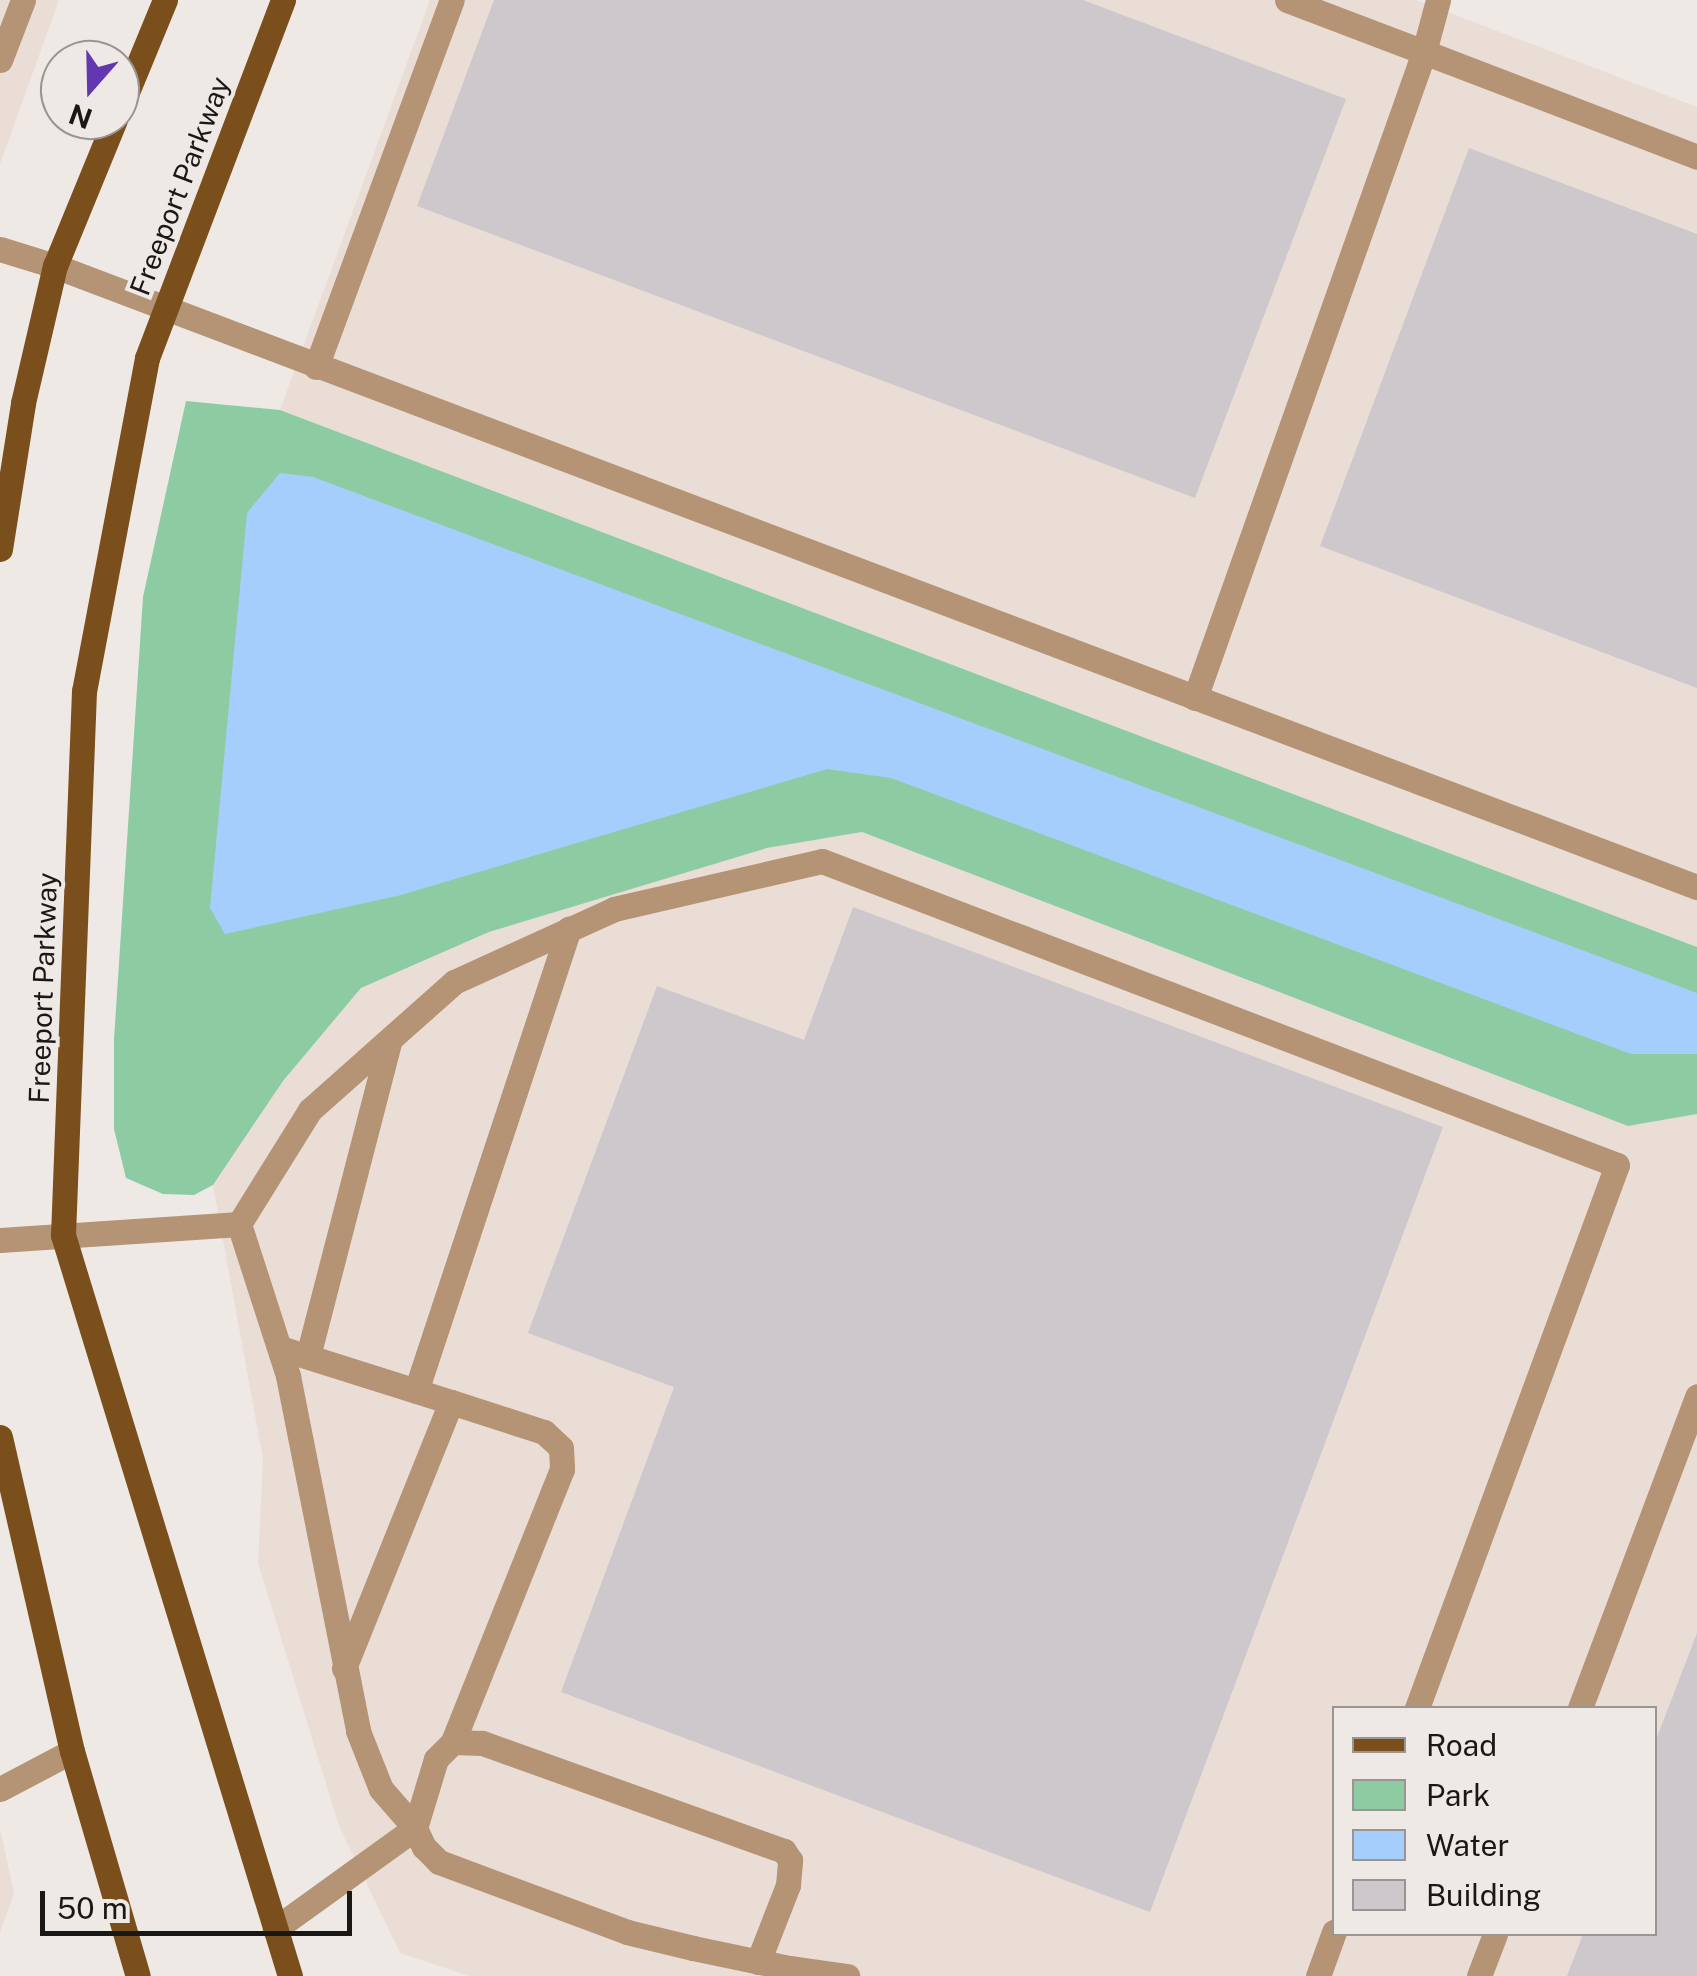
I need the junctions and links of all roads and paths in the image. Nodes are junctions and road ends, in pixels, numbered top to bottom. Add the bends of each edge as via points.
1 (23, 0) edge
2 (165, 0) edge
3 (283, 0) edge
4 (452, 0) edge
5 (1287, 0) edge
6 (1438, 0) edge
7 (1424, 52) junction
8 (0, 60) edge
9 (140, 60) edge
10 (107, 140) edge
11 (1697, 157) edge
12 (0, 250) edge
13 (55, 266) junction
14 (165, 310) junction
15 (316, 367) junction
16 (0, 549) edge
17 (1195, 698) junction
18 (1697, 887) edge
19 (569, 929) junction
20 (390, 1038) junction
21 (240, 1224) junction
22 (63, 1235) junction
23 (0, 1240) edge
24 (280, 1348) junction
25 (308, 1356) junction
26 (416, 1390) junction
27 (1697, 1396) edge
28 (451, 1402) junction
29 (0, 1437) edge
30 (344, 1668) junction
31 (1418, 1706) edge
32 (1581, 1706) edge
33 (454, 1742) junction
34 (72, 1751) junction
35 (0, 1790) edge
36 (415, 1828) junction
37 (276, 1929) junction
38 (1333, 1936) edge
39 (1494, 1936) edge
40 (758, 1962) junction
41 (138, 1976) edge
42 (290, 1976) edge
43 (846, 1976) edge
44 (1318, 1976) edge
45 (1479, 1976) edge

1 - 8 street
2 - 9 main road
3 - 14 main road, Freeport Parkway
4 - 15 street
5 - 7 street
6 - 7 street
7 - 11 street
7 - 17 street
10 - 13 main road
12 - 13 street
13 - 14 street
13 - 16 main road via 23,403
14 - 15 street
14 - 22 main road, Freeport Parkway via 147,358 84,691
15 - 17 street
17 - 18 street
19 - 20 street via 454,982
19 - 26 street
19 - 31 street via 614,909 822,860 1617,1166
20 - 21 street via 310,1110
20 - 25 street
21 - 22 street
21 - 24 street
22 - 23 street
22 - 37 main road, Freeport Parkway
24 - 25 street
24 - 30 street
25 - 26 street
26 - 28 street
27 - 32 street
28 - 30 street
28 - 33 street via 544,1432 561,1448 562,1470
29 - 34 main road
30 - 36 street via 369,1762 381,1789
33 - 36 street via 436,1760
33 - 40 street via 482,1742 784,1851 788,1886
34 - 35 street
34 - 41 main road
36 - 37 street
36 - 40 street via 439,1862 627,1932
37 - 42 main road, Freeport Parkway
38 - 44 street
39 - 45 street
40 - 43 street

